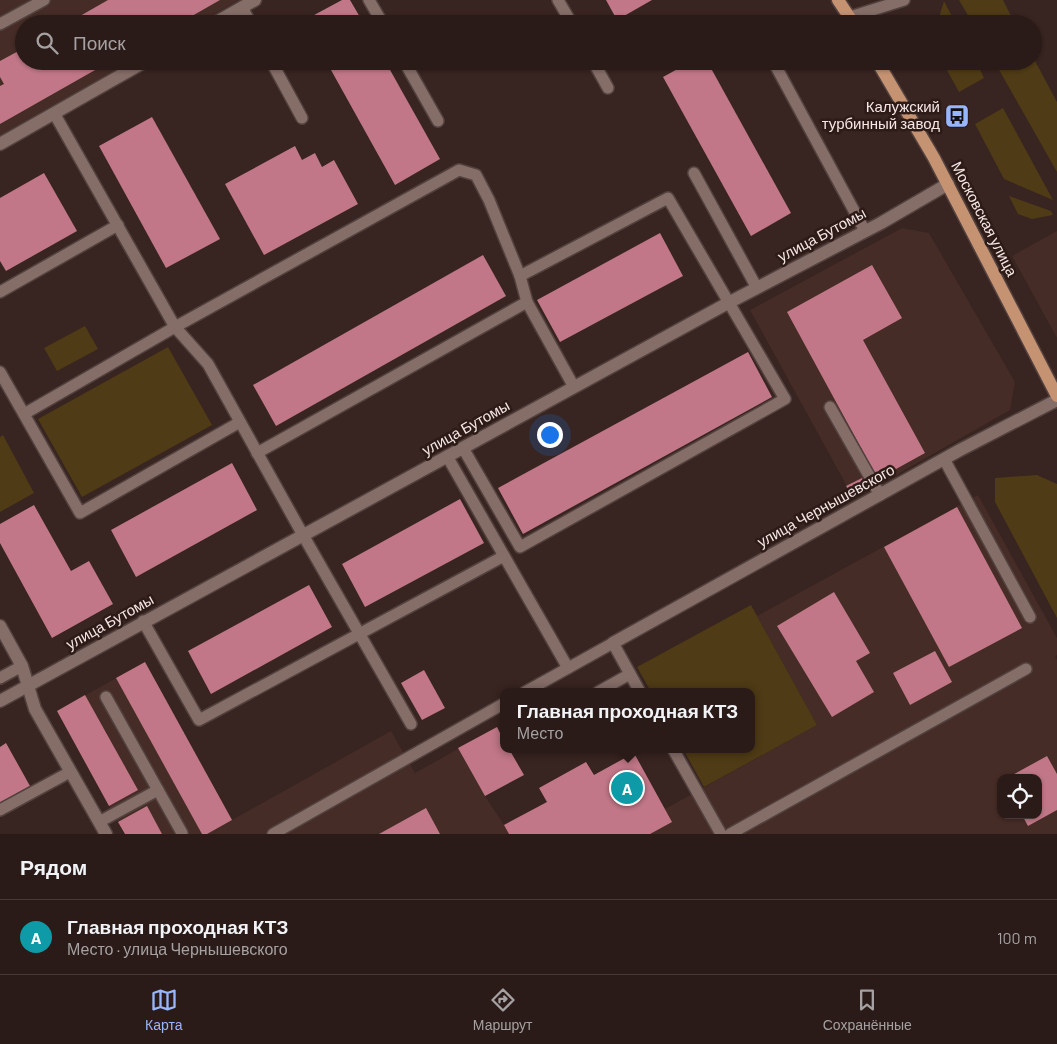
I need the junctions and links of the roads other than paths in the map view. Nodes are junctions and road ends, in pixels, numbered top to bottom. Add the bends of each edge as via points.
1 (44, 0) edge
2 (255, 0) edge
3 (369, 0) edge
4 (558, 0) edge
5 (838, 0) edge
6 (904, 0) edge
7 (242, 7) junction
8 (16, 15) edge
9 (228, 15) edge
10 (246, 15) edge
11 (378, 15) edge
12 (567, 15) edge
13 (848, 15) edge
14 (865, 15) edge
15 (15, 16) edge
16 (0, 24) edge
17 (130, 70) edge
18 (276, 70) edge
19 (409, 70) edge
20 (598, 70) edge
21 (778, 70) edge
22 (882, 70) edge
23 (608, 88) dead end
24 (54, 113) junction
25 (302, 118) dead end
26 (438, 121) dead end
27 (0, 144) edge
28 (694, 173) dead end
29 (948, 184) junction
30 (118, 225) junction
31 (865, 231) junction
32 (520, 276) junction
33 (757, 288) junction
34 (0, 292) edge
35 (526, 302) junction
36 (728, 303) junction
37 (175, 327) junction
38 (0, 372) edge
39 (574, 387) junction
40 (1057, 396) edge
41 (1057, 400) edge
42 (830, 408) dead end
43 (24, 414) junction
44 (240, 422) junction
45 (463, 448) junction
46 (257, 453) junction
47 (448, 456) junction
48 (944, 459) junction
49 (880, 495) junction
50 (303, 535) junction
51 (504, 556) junction
52 (1030, 617) dead end
53 (144, 622) junction
54 (0, 626) edge
55 (359, 634) junction
56 (613, 643) junction
57 (22, 666) junction
58 (568, 668) junction
59 (1026, 669) dead end
60 (630, 674) junction
61 (0, 678) edge
62 (28, 686) junction
63 (532, 688) edge
64 (605, 688) edge
65 (638, 688) edge
66 (106, 697) dead end
67 (0, 701) edge
68 (500, 706) edge
69 (411, 724) dead end
70 (675, 753) edge
71 (70, 772) junction
72 (158, 790) junction
73 (0, 810) edge
74 (99, 822) junction
75 (182, 833) edge
76 (106, 834) edge
77 (272, 834) edge
78 (721, 834) edge
79 (730, 834) edge

1 - 8 lane
2 - 7 street
3 - 11 lane
4 - 12 lane
5 - 13 main road
6 - 14 lane
7 - 9 street
7 - 10 lane
15 - 16 lane
17 - 24 street
18 - 25 lane
19 - 26 lane
20 - 23 lane
21 - 31 lane
22 - 29 main road, Московская улица
24 - 27 street
24 - 30 lane
28 - 33 lane
29 - 31 street, улица Бутомы
29 - 40 main road, Московская улица
30 - 34 lane
30 - 37 lane
31 - 33 street, улица Бутомы
32 - 35 lane
32 - 36 lane via 668,198
32 - 37 lane via 476,175 460,170
33 - 36 street, улица Бутомы
35 - 39 lane
35 - 46 lane
36 - 39 street, улица Бутомы
36 - 45 lane via 785,399 520,547
37 - 43 lane
37 - 44 lane via 208,364
38 - 43 lane
39 - 45 street, улица Бутомы
41 - 48 street, улица Чернышевского
42 - 49 lane
43 - 44 lane via 80,513
44 - 46 lane
45 - 47 street, улица Бутомы
46 - 50 lane
47 - 50 street, улица Бутомы
47 - 51 lane
48 - 49 street, улица Чернышевского
48 - 52 lane
49 - 56 street, улица Чернышевского
50 - 53 street, улица Бутомы
50 - 55 lane
51 - 55 lane
51 - 58 lane
53 - 55 lane via 199,720
53 - 62 street, улица Бутомы
54 - 57 street
55 - 69 lane
56 - 58 lane
56 - 60 lane
57 - 61 lane
57 - 62 street
58 - 63 lane
59 - 79 lane
60 - 64 lane
60 - 65 lane
62 - 67 street, улица Бутомы
62 - 71 street via 35,709
66 - 72 lane
68 - 77 lane
70 - 78 lane
71 - 73 lane
71 - 74 street
72 - 74 lane
72 - 75 lane
74 - 76 street

